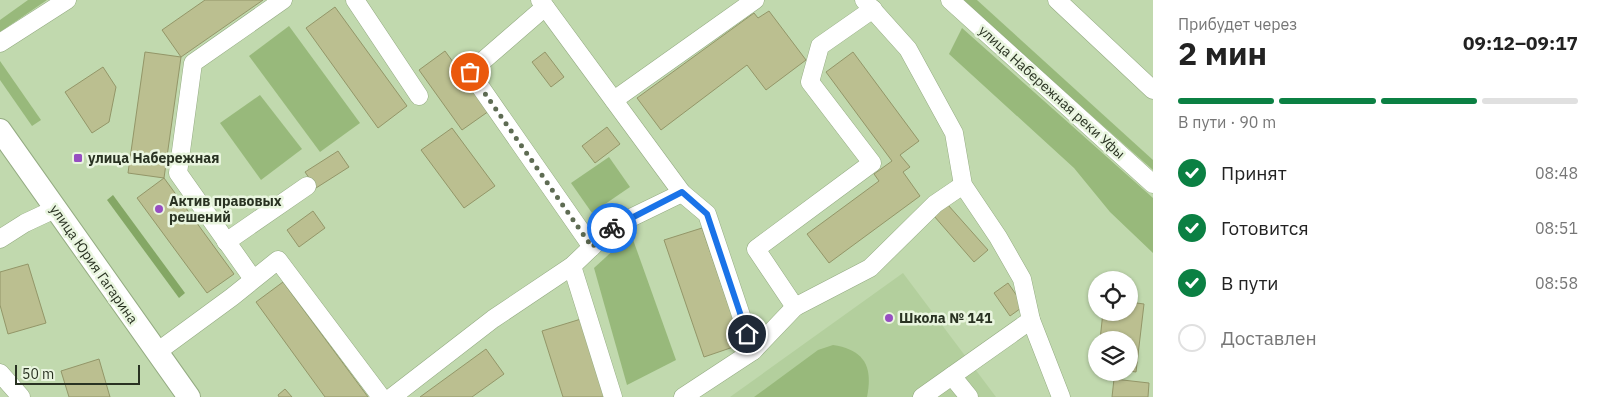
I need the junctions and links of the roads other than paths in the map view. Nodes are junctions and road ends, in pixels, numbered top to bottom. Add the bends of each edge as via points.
1 (67, 0) edge
2 (283, 0) edge
3 (355, 0) edge
4 (755, 0) edge
5 (950, 0) edge
6 (1057, 0) edge
7 (542, 3) edge
8 (868, 5) edge
9 (0, 43) edge
10 (1153, 90) edge
11 (419, 96) dead end
12 (614, 100) junction
13 (0, 130) edge
14 (1153, 184) edge
15 (963, 185) junction
16 (306, 186) dead end
17 (682, 192) junction
18 (55, 209) junction
19 (0, 239) edge
20 (226, 242) junction
21 (592, 247) junction
22 (572, 266) junction
23 (253, 280) junction
24 (795, 307) junction
25 (1031, 320) junction
26 (753, 350) junction
27 (156, 352) junction
28 (952, 376) junction
29 (189, 397) edge
30 (381, 397) edge
31 (392, 397) edge
32 (613, 397) edge
33 (683, 397) edge
34 (922, 397) edge
35 (969, 397) edge
36 (1061, 397) edge

1 - 9 street
2 - 20 street via 193,63 178,173
3 - 11 street
4 - 12 street
5 - 14 street, улица Набережная реки Уфы
6 - 10 street
7 - 12 street
7 - 21 street via 470,72
8 - 15 street via 908,49 954,133
8 - 24 street via 820,46 810,82 872,163 756,249
12 - 17 street
13 - 18 main road, улица Юрия Гагарина
15 - 24 street via 935,204 870,268
15 - 25 street via 1022,280
16 - 20 street
17 - 21 street via 614,226
17 - 26 street via 707,214
18 - 19 street
18 - 27 main road, улица Юрия Гагарина
20 - 23 street
21 - 22 street
22 - 31 street via 493,319
22 - 32 street
23 - 27 street
23 - 30 street via 278,260
24 - 26 street
25 - 28 street
25 - 36 street
26 - 33 street
27 - 29 main road, улица Юрия Гагарина
28 - 34 street
28 - 35 street

